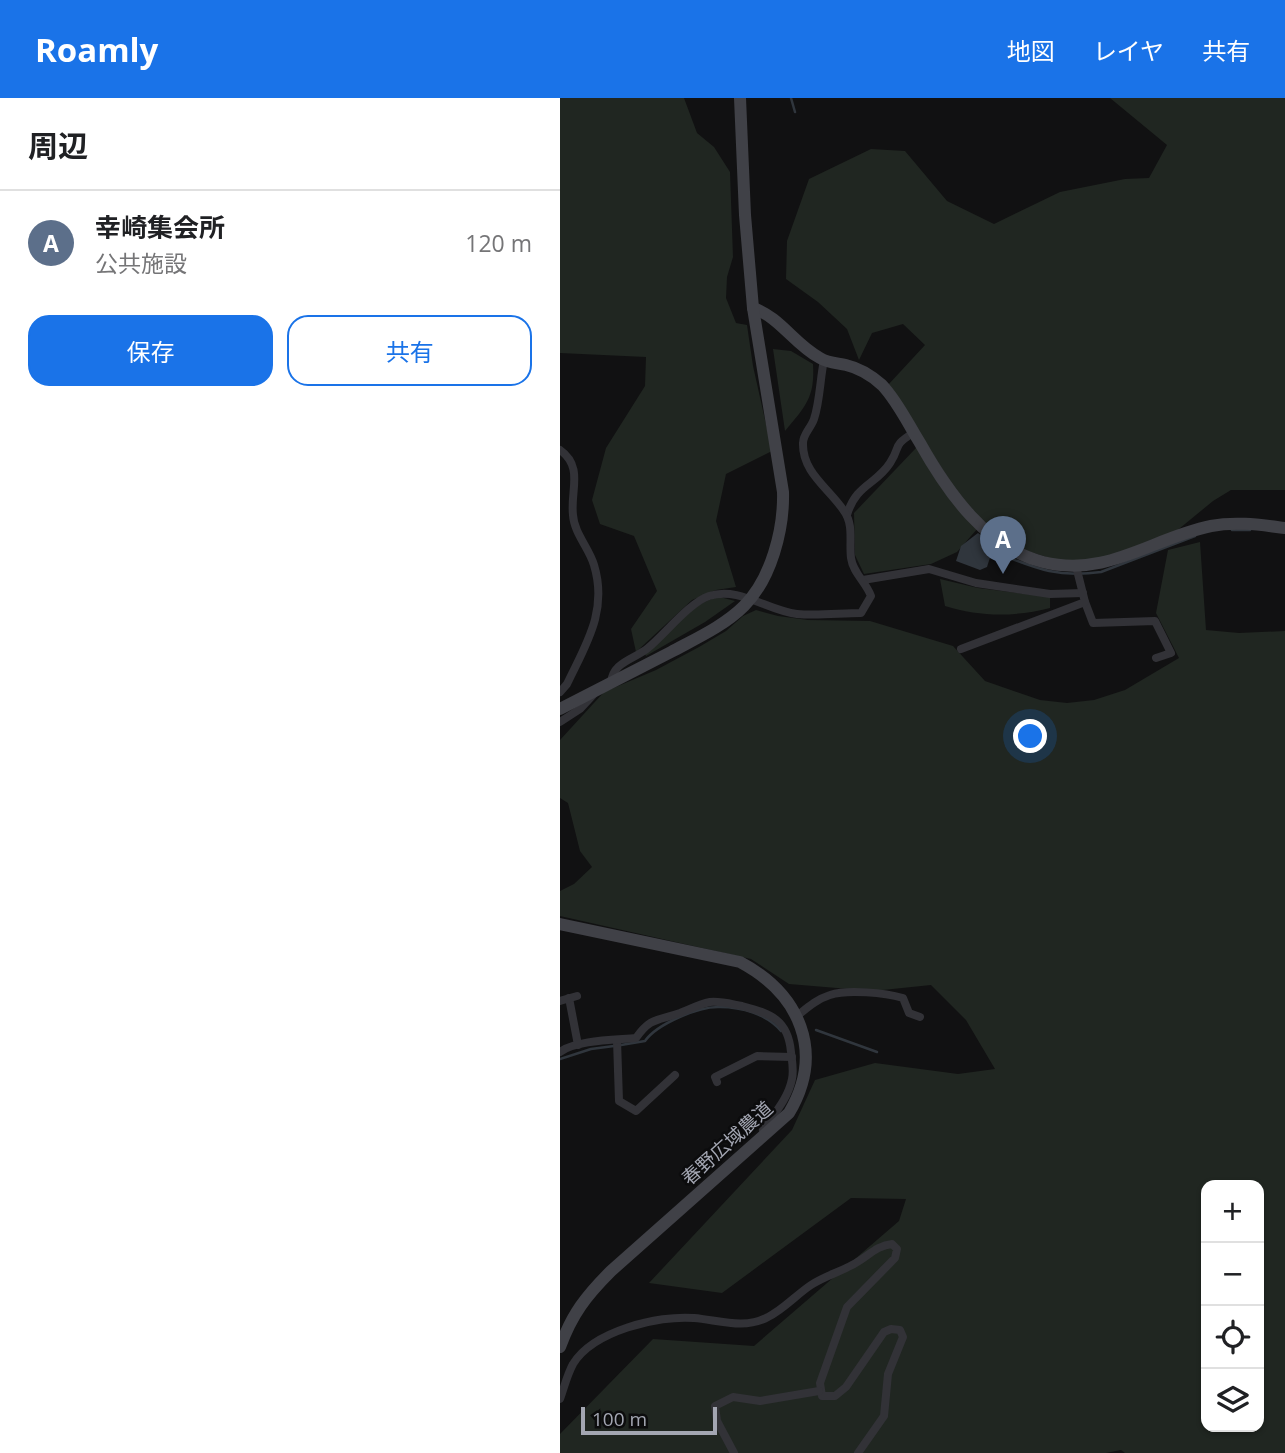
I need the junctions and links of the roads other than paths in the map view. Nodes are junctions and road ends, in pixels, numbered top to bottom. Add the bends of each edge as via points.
1 (740, 98) edge
2 (752, 308) junction
3 (824, 360) junction
4 (913, 433) junction
5 (560, 450) edge
6 (847, 515) junction
7 (1285, 528) edge
8 (1076, 566) junction
9 (863, 580) junction
10 (1084, 597) junction
11 (751, 599) junction
12 (961, 649) dead end
13 (1156, 658) dead end
14 (611, 683) junction
15 (597, 690) junction
16 (560, 692) edge
17 (560, 709) edge
18 (560, 722) edge
19 (560, 925) edge
20 (569, 998) edge
21 (797, 1016) junction
22 (920, 1017) dead end
23 (617, 1040) junction
24 (578, 1045) junction
25 (560, 1052) edge
26 (792, 1057) junction
27 (674, 1075) dead end
28 (717, 1082) dead end
29 (761, 1140) junction
30 (560, 1347) edge
31 (820, 1391) junction
32 (560, 1399) edge
33 (734, 1453) edge
34 (858, 1453) edge

1 - 2 street
2 - 3 street via 764,312
2 - 11 street via 780,466 783,510 772,557
3 - 4 street via 862,370 881,384
3 - 6 street via 814,421 803,441 804,456 812,474
4 - 6 street via 898,442 890,464 857,492
4 - 8 street via 943,484 988,531 1040,562
5 - 16 street via 575,468 574,524 594,566 600,596 598,616
6 - 9 street via 851,559
7 - 8 street via 1214,525 1118,560
8 - 10 street
9 - 10 street via 929,569 976,583
9 - 11 street via 871,596 861,613 796,614
10 - 12 street
10 - 13 street via 1093,623 1155,621 1171,653
11 - 14 street via 692,641
11 - 14 street via 707,596 647,649 617,667
14 - 15 street
15 - 17 street
15 - 18 street
19 - 21 street, 春野広域農道 via 740,962 775,985
20 - 24 street
21 - 22 street via 832,994 859,993 903,998 909,1013
21 - 29 street, 春野広域農道 via 806,1055 805,1075 789,1113
23 - 24 street
23 - 26 street via 636,1038 656,1018 722,1002 766,1013 783,1026 789,1034
23 - 27 street via 619,1101 636,1111
24 - 25 street
26 - 28 street via 757,1056 715,1077
26 - 29 street via 792,1080
29 - 30 street, 春野広域農道 via 586,1296
31 - 32 street via 846,1307 895,1258 896,1246 880,1247 811,1285 759,1321 743,1324 688,1318 620,1330 582,1354
31 - 33 street via 760,1401 733,1396 715,1406 717,1421
31 - 34 street via 822,1396 835,1396 884,1332 900,1330 903,1337 888,1374 884,1416

